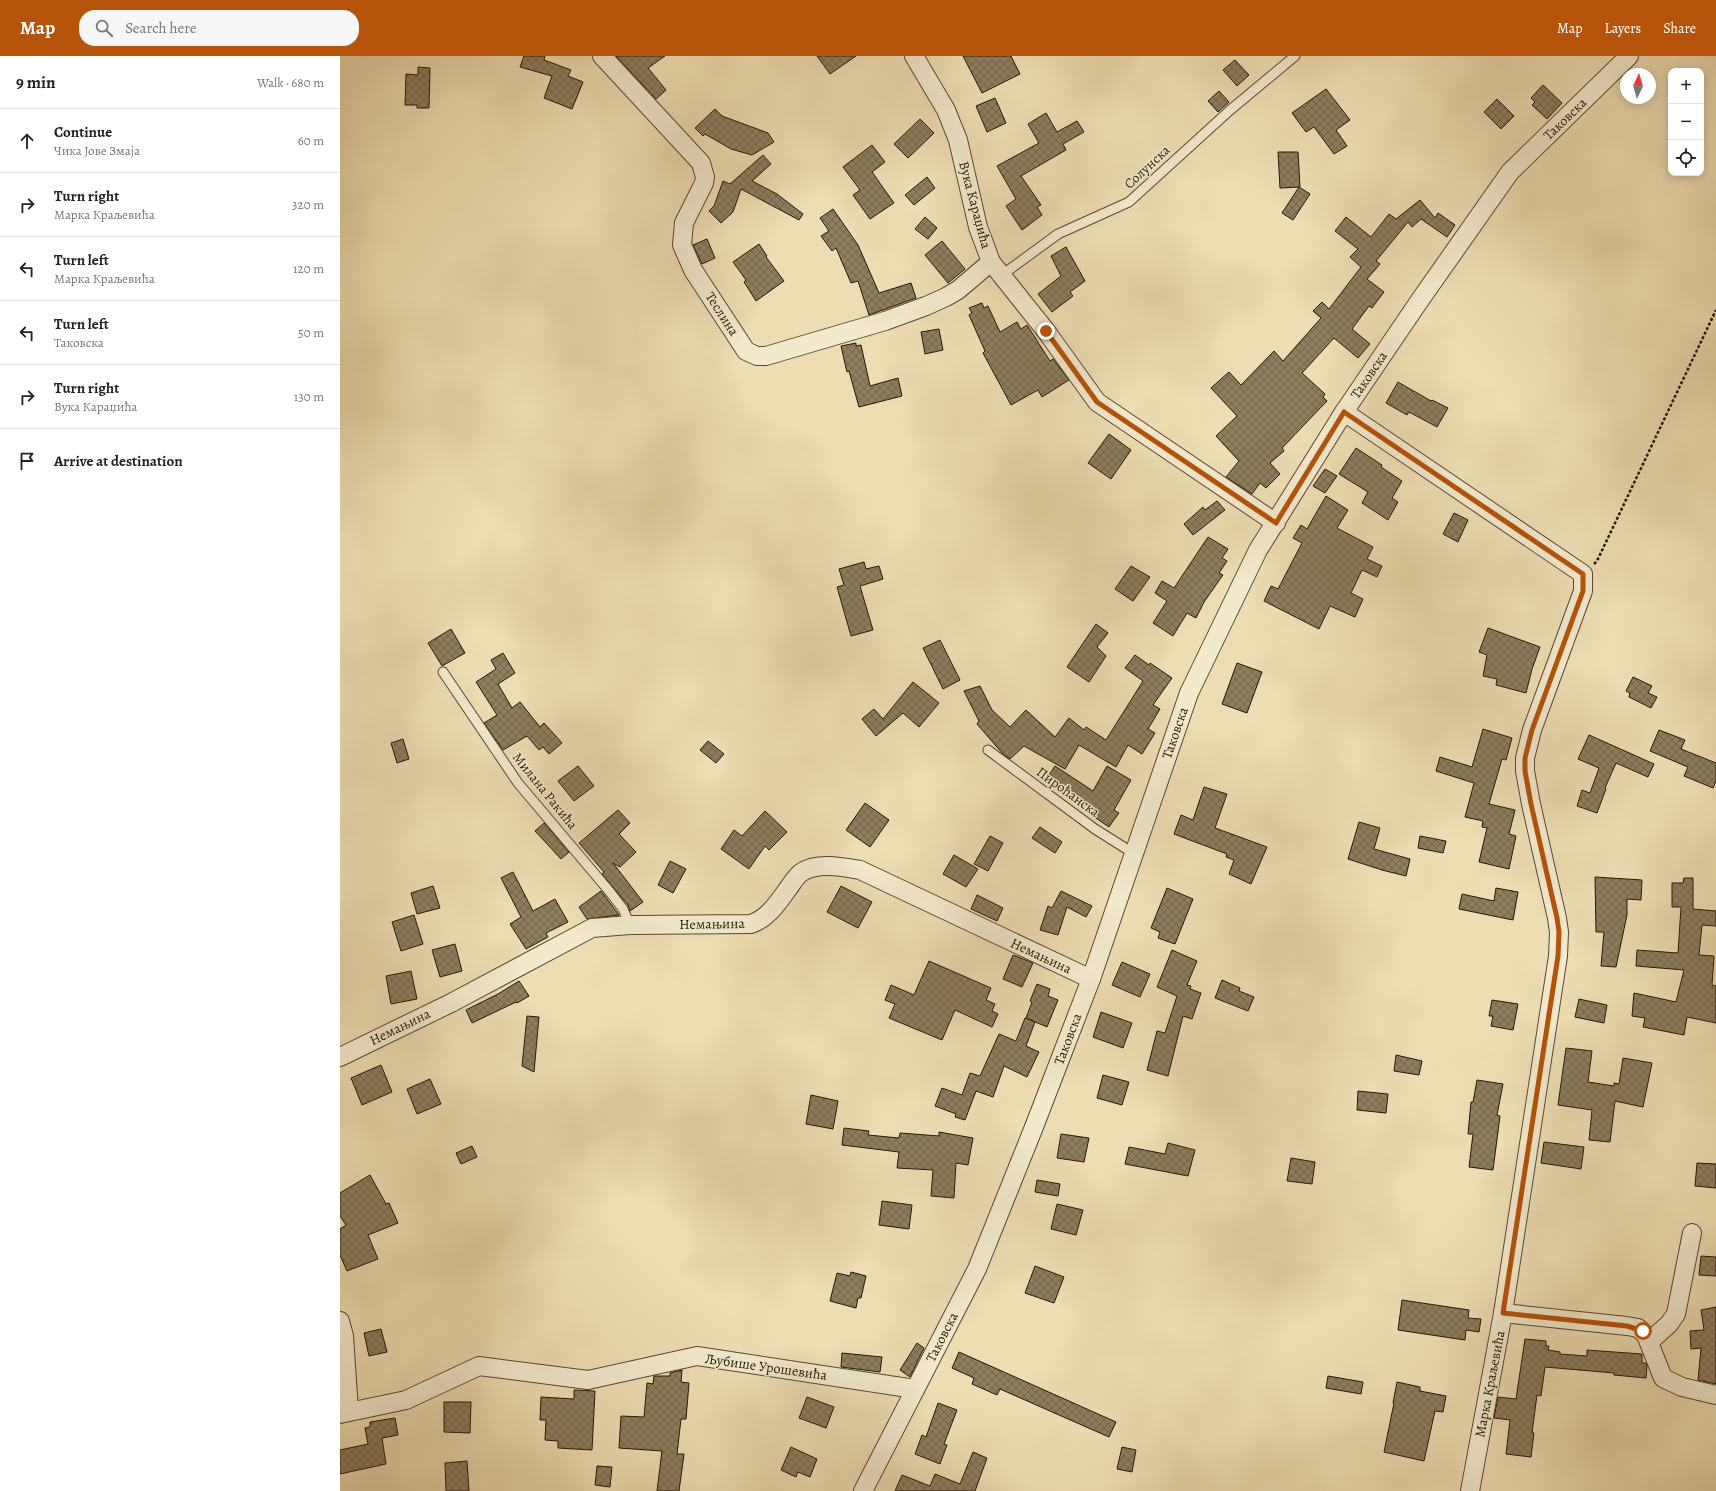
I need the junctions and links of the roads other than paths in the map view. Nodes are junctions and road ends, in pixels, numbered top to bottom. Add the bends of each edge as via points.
1 (602, 56) edge
2 (914, 56) edge
3 (1295, 56) edge
4 (1629, 56) edge
5 (997, 268) junction
6 (1344, 412) junction
7 (1276, 523) junction
8 (443, 672) dead end
9 (988, 750) dead end
10 (1133, 853) junction
11 (630, 925) junction
12 (1091, 979) junction
13 (340, 1057) edge
14 (1692, 1233) dead end
15 (1503, 1313) junction
16 (340, 1321) edge
17 (1649, 1342) junction
18 (915, 1389) junction
19 (1716, 1395) edge
20 (345, 1412) edge
21 (863, 1491) edge
22 (1470, 1491) edge

1 - 5 street, Теслина via 701,163 704,183 684,223 684,253 746,351 751,354 766,356 886,320 946,297
2 - 5 street, Вука Караџића via 946,110 958,140 978,226
3 - 5 lane, Солунска via 1229,111 1129,202 1058,234
4 - 6 street, Таковска via 1510,172
5 - 7 street, Вука Караџића via 1097,402
6 - 7 street, Таковска
6 - 15 street, Марка Краљевића via 1583,574 1583,591 1532,730 1525,758 1531,804 1559,932 1558,956
7 - 10 street, Таковска via 1258,550 1189,693
8 - 11 lane, Милана Ракића via 518,783 610,892
9 - 10 lane, Пироћанска via 1095,829
10 - 12 street, Таковска
11 - 12 street, Немањина via 758,922 771,910 801,872 835,866 860,870
11 - 13 street, Немањина via 592,928 585,931 451,1003
12 - 18 street, Таковска via 977,1269
14 - 17 street via 1676,1314
15 - 17 street via 1627,1326 1643,1331
15 - 22 street, Марка Краљевића
16 - 20 street via 344,1336
17 - 19 street via 1663,1378 1682,1387
18 - 20 street, Љубише Урошевића via 697,1356 588,1380 479,1366 406,1400
18 - 21 street, Таковска

